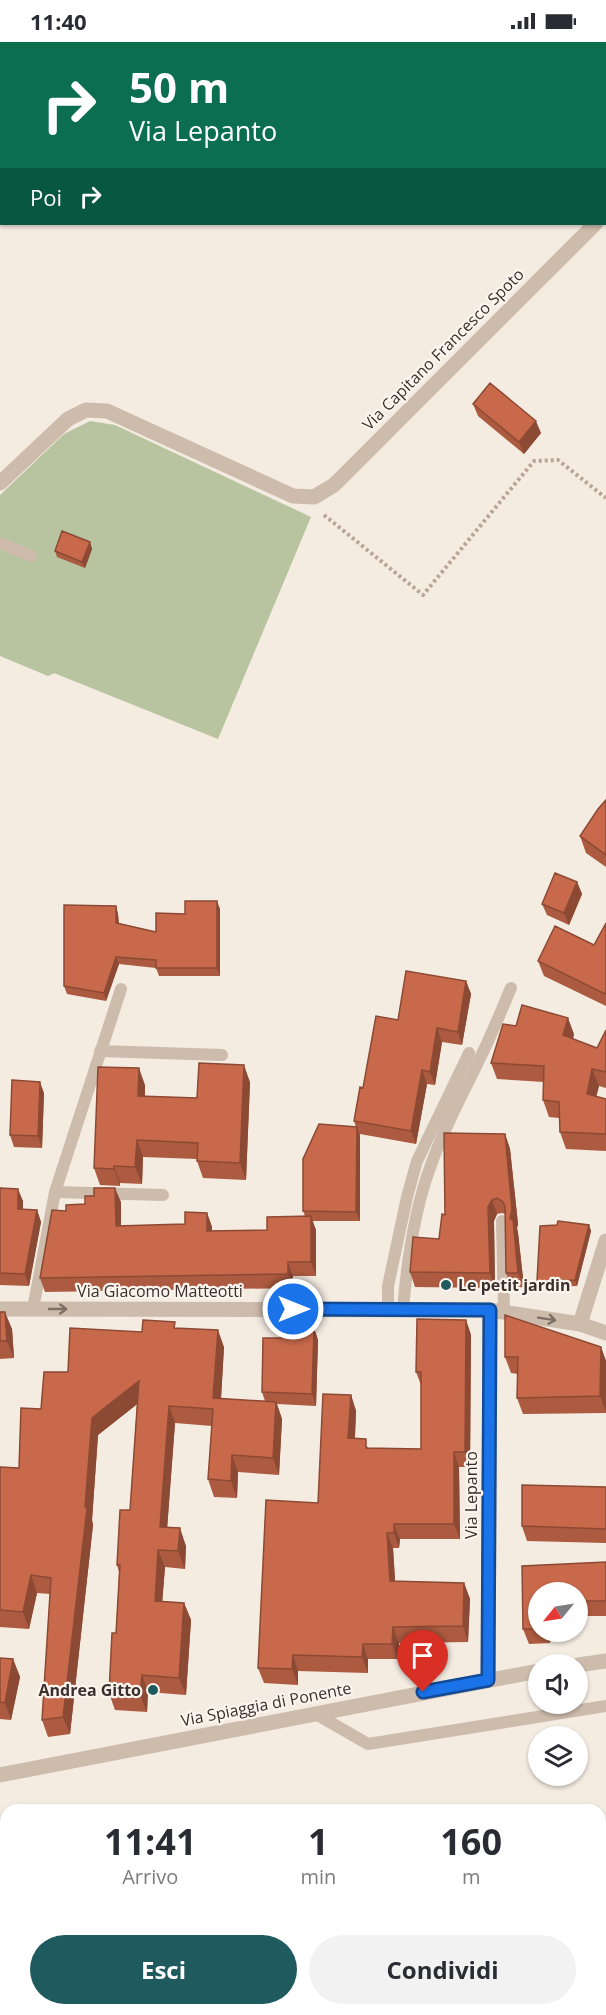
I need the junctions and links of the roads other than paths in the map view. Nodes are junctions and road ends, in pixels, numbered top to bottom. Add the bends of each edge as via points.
1 (594, 225) edge
2 (0, 483) edge
3 (0, 543) edge
4 (30, 556) dead end
5 (511, 988) dead end
6 (121, 989) dead end
7 (100, 1051) junction
8 (469, 1053) dead end
9 (222, 1055) dead end
10 (55, 1192) junction
11 (163, 1195) dead end
12 (502, 1221) edge
13 (606, 1241) edge
14 (0, 1309) edge
15 (33, 1309) junction
16 (395, 1310) junction
17 (497, 1311) junction
18 (580, 1324) junction
19 (606, 1333) edge
20 (606, 1661) edge
21 (588, 1664) edge
22 (528, 1673) edge
23 (488, 1680) junction
24 (606, 1706) edge
25 (314, 1713) junction
26 (0, 1775) edge

1 - 2 street, Via Capitano Francesco Spoto via 334,485 314,497 293,496 107,411 86,410 68,419
3 - 4 lane
5 - 16 lane via 430,1166 405,1287
6 - 7 lane
7 - 9 lane
7 - 10 lane
8 - 16 lane via 417,1161 406,1197 388,1286
10 - 11 lane
10 - 15 lane
12 - 17 lane
13 - 18 street
14 - 15 street, Via Giacomo Matteotti
15 -> 16 street, Via Giacomo Matteotti
16 - 17 street, Via Giacomo Matteotti
17 -> 18 street, Via Giacomo Matteotti
17 - 23 street, Via Lepanto
18 - 19 street, Via Giacomo Matteotti
20 - 21 street
22 - 23 street, Via Spiaggia di Ponente
23 - 25 street, Via Spiaggia di Ponente
24 - 25 lane via 368,1744
25 - 26 street, Via Spiaggia di Ponente

